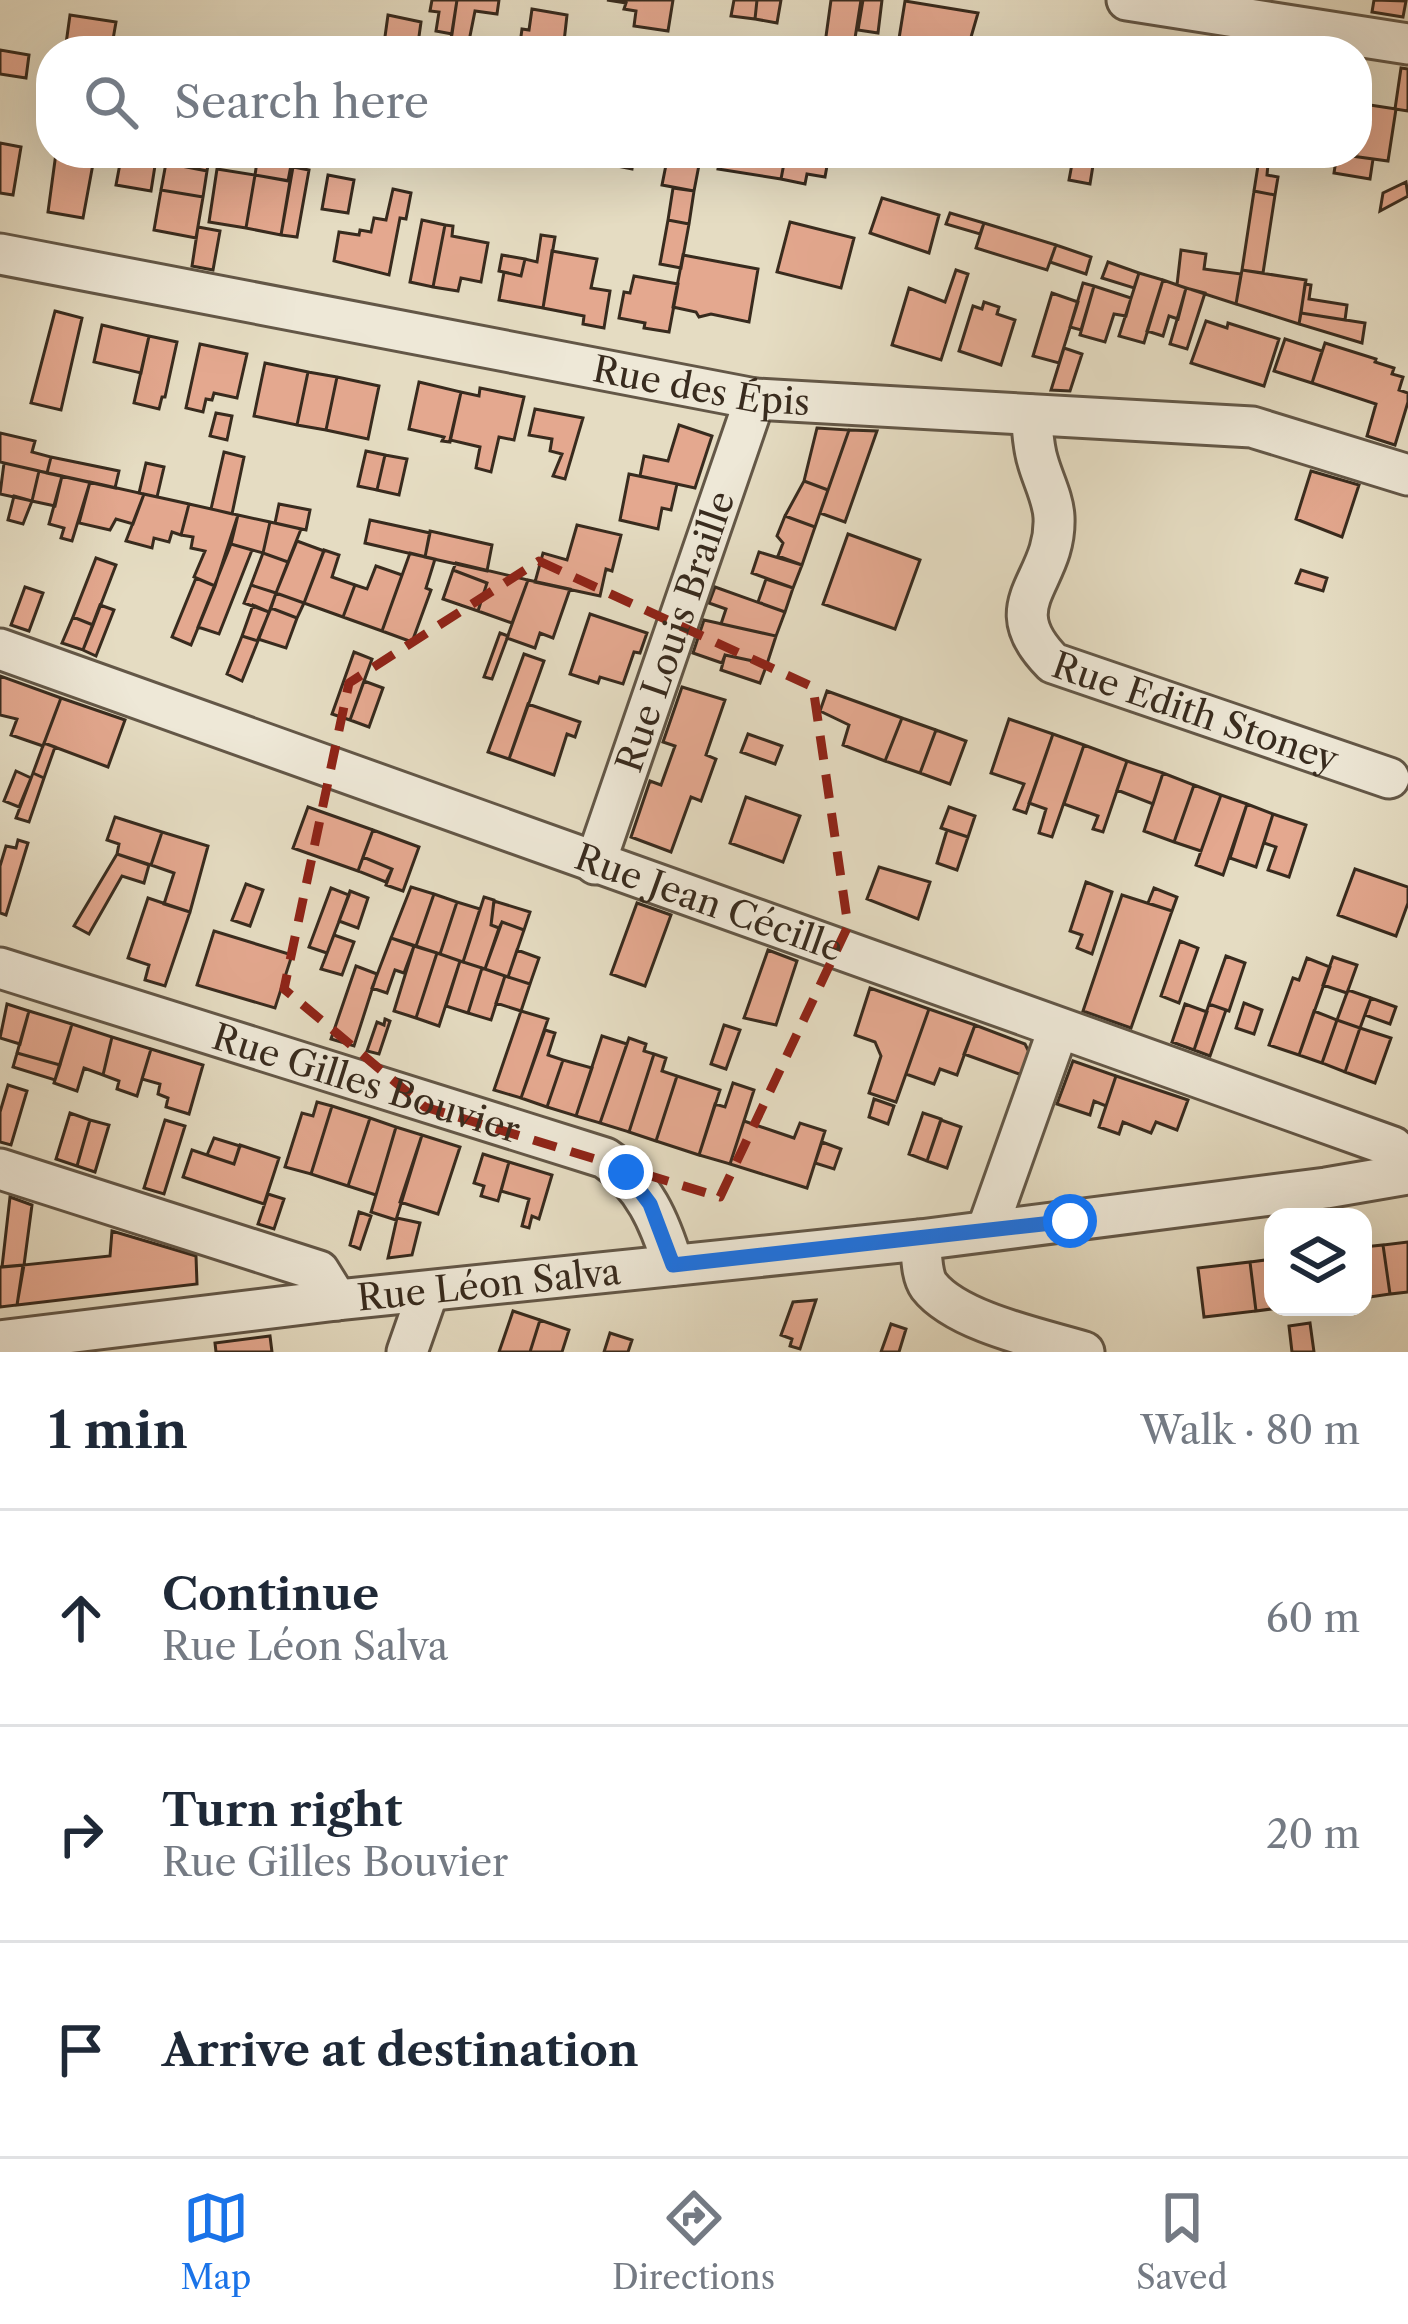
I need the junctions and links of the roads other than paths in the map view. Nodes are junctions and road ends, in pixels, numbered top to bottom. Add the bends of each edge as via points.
1 (1127, 0) edge
2 (1357, 36) edge
3 (1372, 38) edge
4 (1408, 44) edge
5 (0, 254) edge
6 (755, 399) junction
7 (1031, 415) junction
8 (1408, 475) edge
9 (0, 649) edge
10 (1389, 778) dead end
11 (595, 864) junction
12 (0, 968) edge
13 (1058, 1030) junction
14 (1401, 1155) edge
15 (0, 1168) edge
16 (987, 1230) junction
17 (920, 1240) junction
18 (673, 1265) junction
19 (428, 1292) junction
20 (337, 1300) junction
21 (0, 1341) edge
22 (1029, 1344) edge
23 (406, 1352) edge
24 (1084, 1352) edge

1 - 2 street
3 - 4 street
5 - 6 street, Rue des Épis
6 - 7 street, Rue des Épis
6 - 11 street, Rue Louis Braille
7 - 8 street, Rue des Épis via 1252,427
7 - 10 street, Rue Edith Stoney via 1055,537 1024,617 1032,642 1053,663
9 - 11 street, Rue Jean Cécille
11 - 13 street, Rue Jean Cécille
12 - 18 street, Rue Gilles Bouvier via 605,1158 650,1204
13 - 14 street, Rue Jean Cécille
13 - 16 street
14 - 16 street, Rue Léon Salva via 1325,1189
15 - 20 street via 319,1271
16 - 17 street, Rue Léon Salva
17 - 18 street, Rue Léon Salva
17 - 22 street via 926,1282 947,1303
18 - 19 street, Rue Léon Salva
19 - 20 street, Rue Léon Salva
19 - 23 street
20 - 21 street, Rue Léon Salva
22 - 24 street

